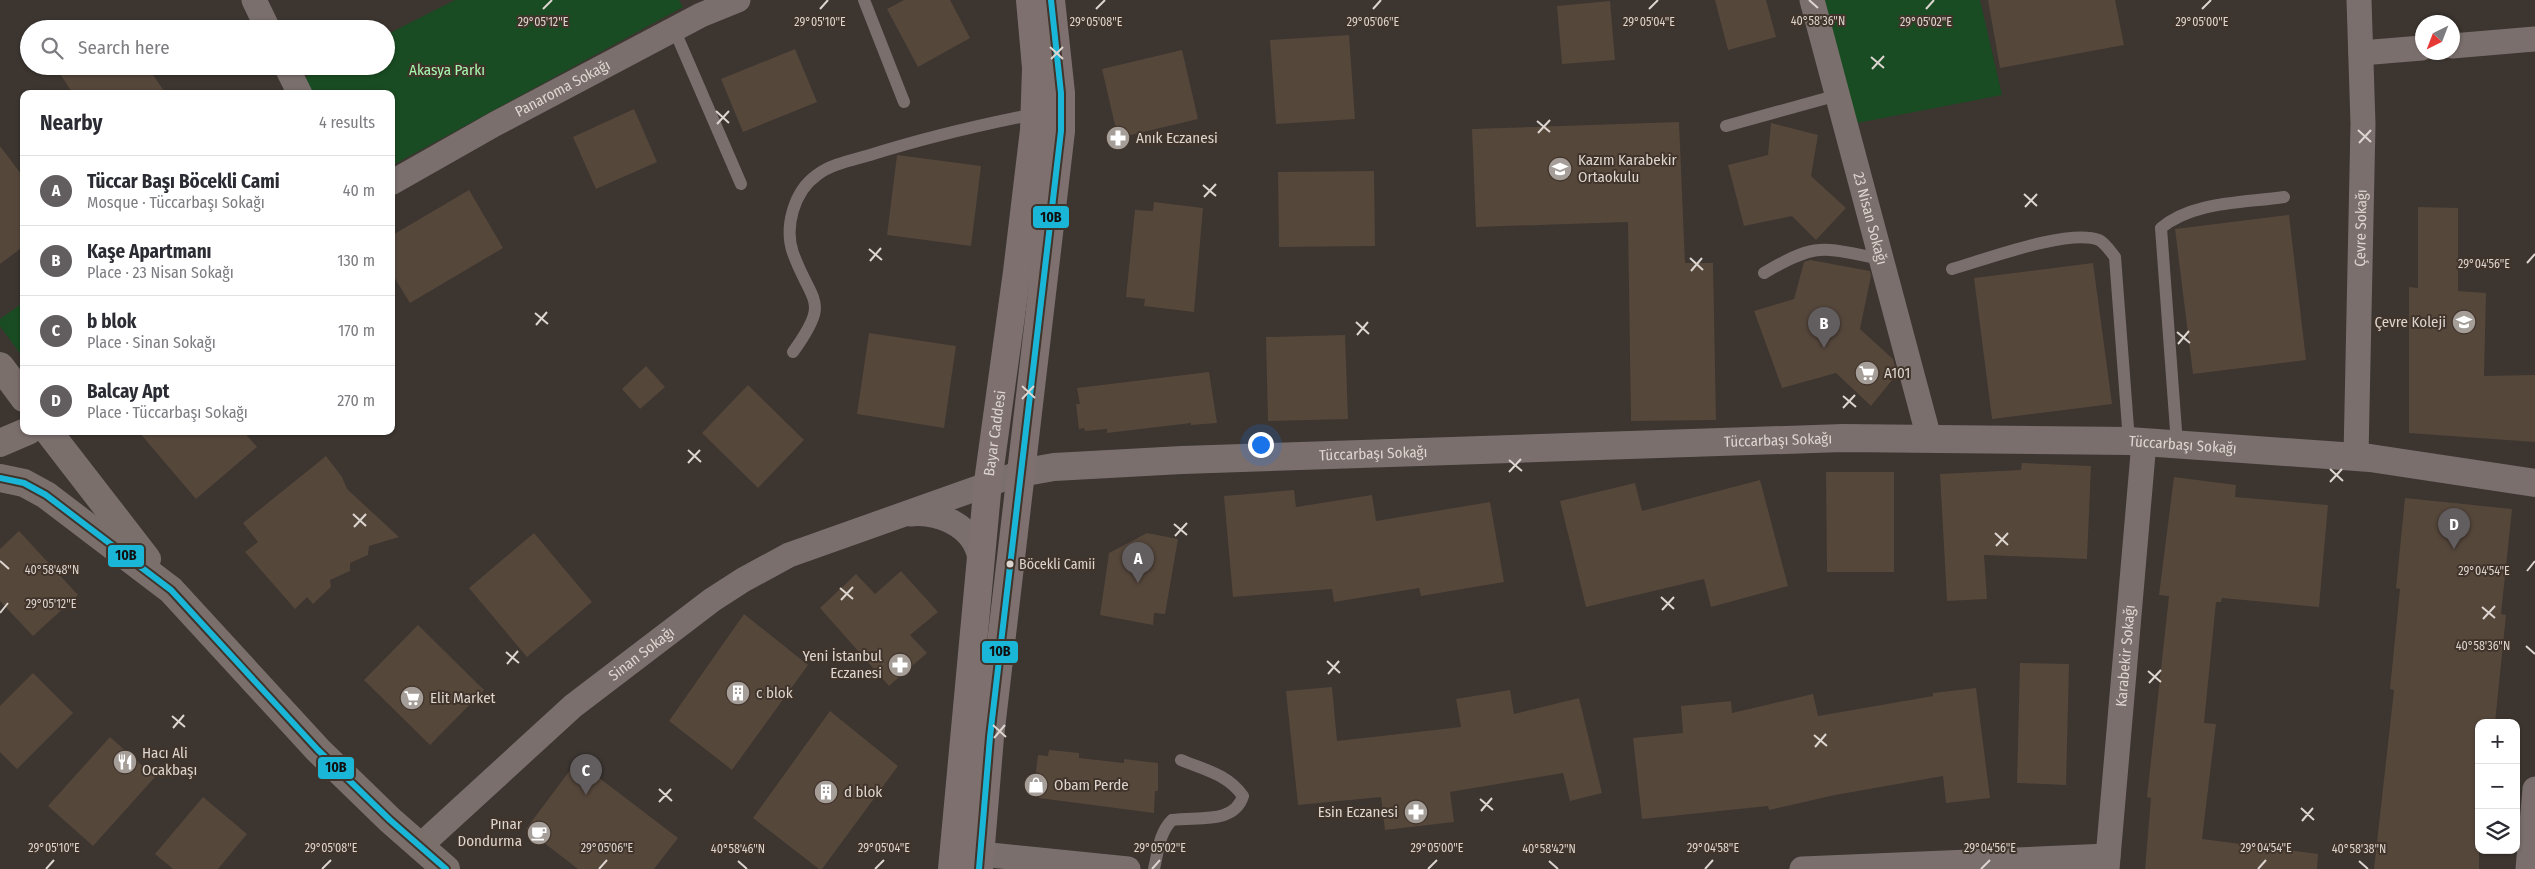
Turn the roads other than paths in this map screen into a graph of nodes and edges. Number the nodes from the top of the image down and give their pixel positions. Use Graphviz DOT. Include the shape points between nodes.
graph roads {
  1 [pos="254,0"];
  2 [pos="738,0"];
  3 [pos="864,0"];
  4 [pos="1030,0"];
  5 [pos="1051,0"];
  6 [pos="1812,0"];
  7 [pos="2358,0"];
  8 [pos="698,7"];
  9 [pos="264,20"];
  10 [pos="674,29"];
  11 [pos="2535,39"];
  12 [pos="2460,45"];
  13 [pos="2415,49"];
  14 [pos="2361,53"];
  15 [pos="290,75"];
  16 [pos="298,90"];
  17 [pos="1838,95"];
  18 [pos="904,102"];
  19 [pos="1035,114"];
  20 [pos="1726,126"];
  21 [pos="395,181"];
  22 [pos="741,184"];
  23 [pos="2284,197"];
  24 [pos="1882,259"];
  25 [pos="1952,269"];
  26 [pos="1764,273"];
  27 [pos="793,352"];
  28 [pos="0,366"];
  29 [pos="20,393"];
  30 [pos="20,434"];
  31 [pos="51,435"];
  32 [pos="1929,438"];
  33 [pos="2136,441"];
  34 [pos="0,443"];
  35 [pos="2177,444"];
  36 [pos="2356,456"];
  37 [pos="1020,473"];
  38 [pos="0,478"];
  39 [pos="988,482"];
  40 [pos="2535,483"];
  41 [pos="900,516"];
  42 [pos="980,567"];
  43 [pos="171,590"];
  44 [pos="1181,760"];
  45 [pos="2535,789"];
  46 [pos="419,847"];
  47 [pos="953,860"];
  48 [pos="980,862"];
  49 [pos="2107,862"];
  50 [pos="446,869"];
  51 [pos="1128,869"];
  52 [pos="1154,869"];
  53 [pos="1802,869"];
  54 [pos="2528,869"];
  1 -- 9 [label="street"];
  2 -- 8 [label="street, Panaroma Sokağı"];
  3 -- 18 [label="lane"];
  4 -- 19 [label="main road, Bayar Caddesi" via="1036,68"];
  5 -- 37 [label="main road, Bayar Caddesi" via="1061,93 1061,131"];
  6 -- 17 [label="street, 23 Nisan Sokağı"];
  7 -- 14 [label="street, Çevre Sokağı"];
  8 -- 10 [label="street, Panaroma Sokağı"];
  10 -- 21 [label="street, Panaroma Sokağı"];
  10 -- 22 [label="lane"];
  11 -- 12 [label="street"];
  13 -- 14 [label="street"];
  14 -- 36 [label="street, Çevre Sokağı" via="2363,124"];
  15 -- 16 [label="street"];
  17 -- 20 [label="lane"];
  17 -- 24 [label="street, 23 Nisan Sokağı"];
  19 -- 27 [label="lane" via="945,133 817,174 805,186 792,212 789,227 792,252 815,299 809,330"];
  19 -- 39 [label="main road, Bayar Caddesi" via="1018,272"];
  23 -- 35 [label="lane" via="2195,209 2160,228"];
  24 -- 26 [label="lane" via="1822,248 1803,252"];
  24 -- 32 [label="street, 23 Nisan Sokağı"];
  25 -- 33 [label="lane" via="2063,238 2093,238 2105,244 2115,257"];
  28 -- 29 [label="main road"];
  30 -- 34 [label="main road"];
  31 -- 43 [label="main road"];
  32 -- 33 [label="street, Tüccarbaşı Sokağı"];
  32 -- 37 [label="street, Tüccarbaşı Sokağı" via="1843,438 1191,460 1054,467"];
  33 -- 35 [label="street, Tüccarbaşı Sokağı"];
  33 -- 49 [label="street, Karabekir Sokağı"];
  35 -- 36 [label="street, Tüccarbaşı Sokağı"];
  36 -- 40 [label="street, Tüccarbaşı Sokağı"];
  37 -- 39 [label="street, Sinan Sokağı"];
  37 -- 48 [label="main road, Bayar Caddesi" via="990,737"];
  38 -- 43 [label="main road" via="24,483 46,495"];
  39 -- 41 [label="street, Sinan Sokağı"];
  39 -- 42 [label="main road, Bayar Caddesi"];
  41 -- 42 [label="street, Sinan Sokağı" via="932,514 962,529 977,546"];
  41 -- 46 [label="street, Sinan Sokağı" via="789,555 712,600 573,706"];
  42 -- 47 [label="main road, Bayar Caddesi"];
  43 -- 46 [label="main road" via="318,750"];
  44 -- 52 [label="lane" via="1216,772 1244,796 1235,811 1227,815 1172,820 1161,838"];
  45 -- 54 [label="street"];
  46 -- 50 [label="main road"];
  47 -- 48 [label="street"];
  48 -- 51 [label="street"];
  49 -- 53 [label="street"];
}
